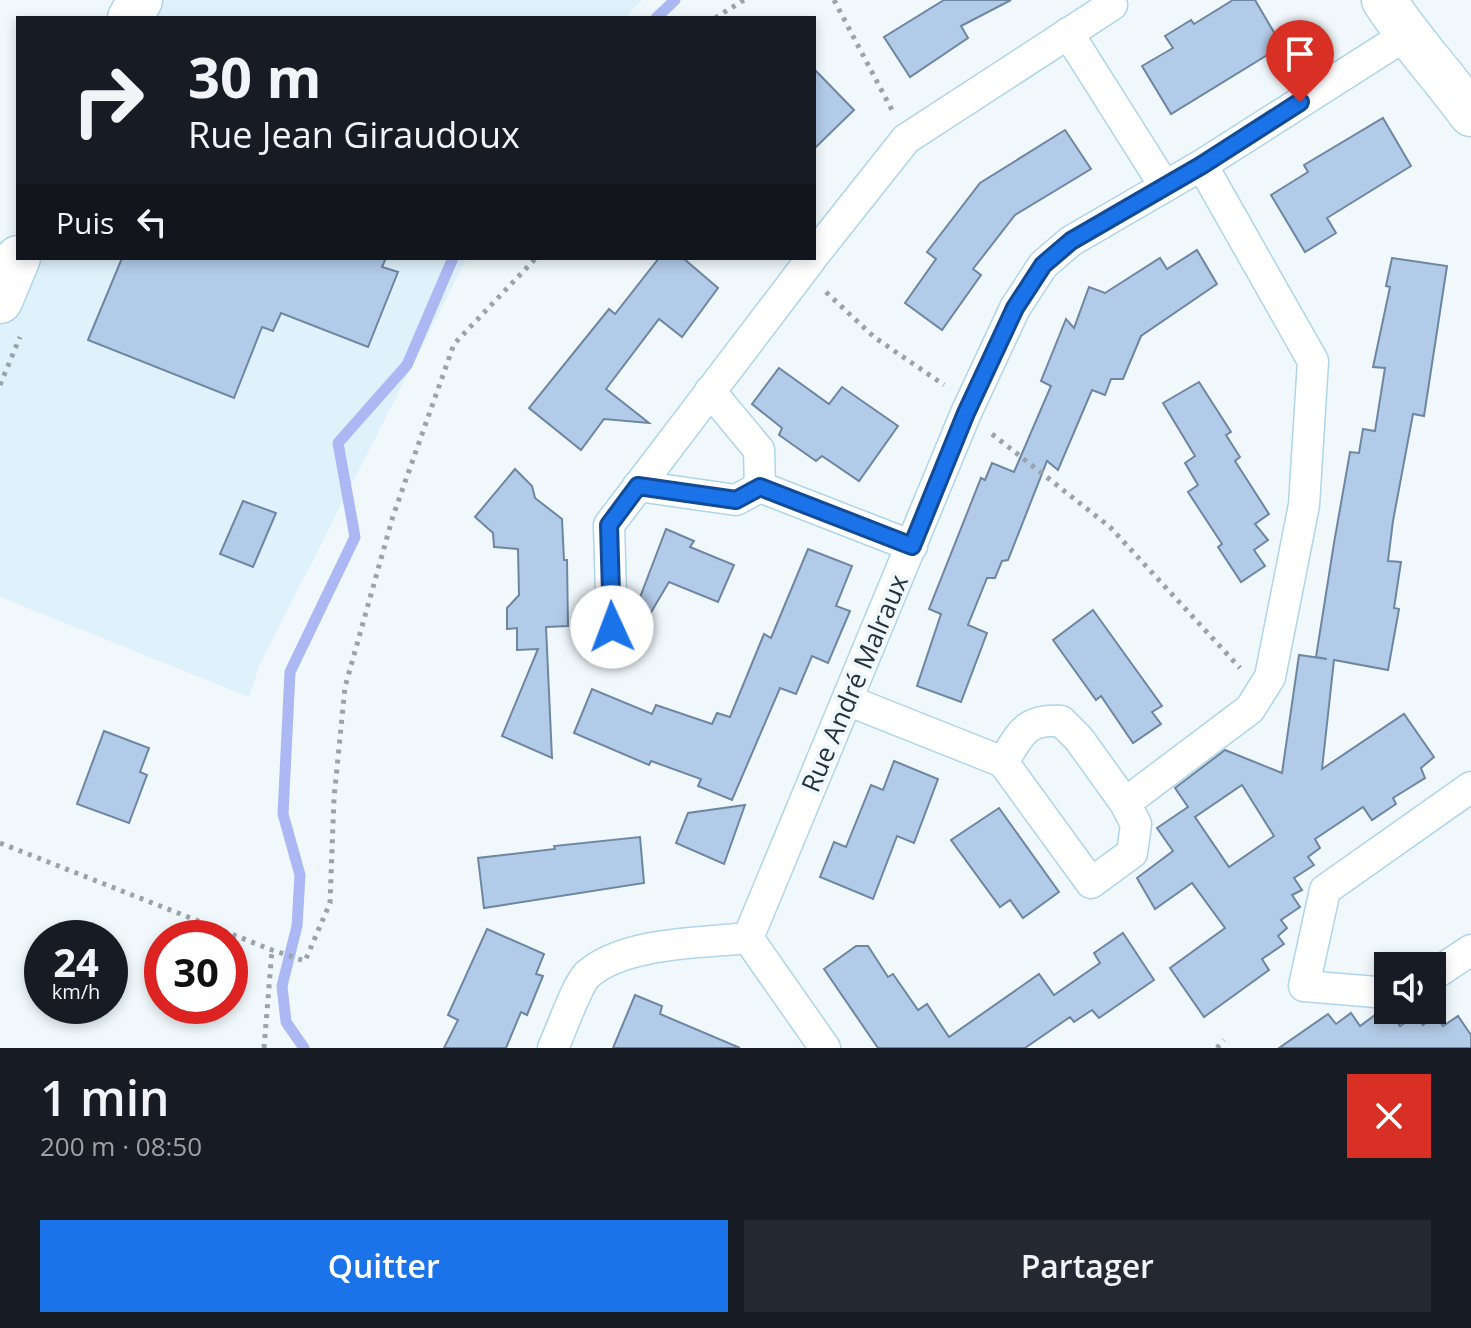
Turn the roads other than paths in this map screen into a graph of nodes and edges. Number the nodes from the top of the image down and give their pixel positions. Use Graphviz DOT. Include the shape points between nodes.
graph roads {
  1 [pos="1112,5"];
  2 [pos="1395,17"];
  3 [pos="1068,33"];
  4 [pos="1471,114"];
  5 [pos="1202,165"];
  6 [pos="1164,185"];
  7 [pos="816,252"];
  8 [pos="17,260"];
  9 [pos="809,261"];
  10 [pos="0,301"];
  11 [pos="710,391"];
  12 [pos="638,486"];
  13 [pos="760,487"];
  14 [pos="912,546"];
  15 [pos="612,627"];
  16 [pos="847,700"];
  17 [pos="1003,762"];
  18 [pos="1471,787"];
  19 [pos="1125,803"];
  20 [pos="748,938"];
  21 [pos="1471,950"];
  22 [pos="1446,967"];
  23 [pos="1374,992"];
  24 [pos="553,1048"];
  25 [pos="825,1048"];
  1 -- 3 [label="street"];
  2 -- 4 [label="main road"];
  2 -- 5 [label="street, Rue André Malraux"];
  3 -- 6 [label="street"];
  3 -- 7 [label="street" via="906,139"];
  5 -- 6 [label="street, Rue André Malraux"];
  5 -- 19 [label="street" via="1313,361 1304,505 1270,677 1262,692 1250,709"];
  6 -- 14 [label="street, Rue André Malraux" via="1071,241 1043,265 1015,308"];
  8 -- 10 [label="main road"];
  9 -- 11 [label="street"];
  11 -- 12 [label="street"];
  11 -- 13 [label="street" via="759,450"];
  12 -- 13 [label="street" via="736,500"];
  12 -- 15 [label="street" via="609,525"];
  13 -- 14 [label="street"];
  14 -- 16 [label="street, Rue André Malraux"];
  16 -- 17 [label="street"];
  16 -- 20 [label="street, Rue André Malraux"];
  17 -- 19 [label="street" via="1023,730 1041,720 1061,721"];
  17 -- 19 [label="street" via="1091,883 1132,853 1136,824"];
  18 -- 23 [label="street" via="1325,890 1304,986"];
  20 -- 24 [label="street" via="613,958 585,977"];
  20 -- 25 [label="street"];
  21 -- 22 [label="street"];
}
